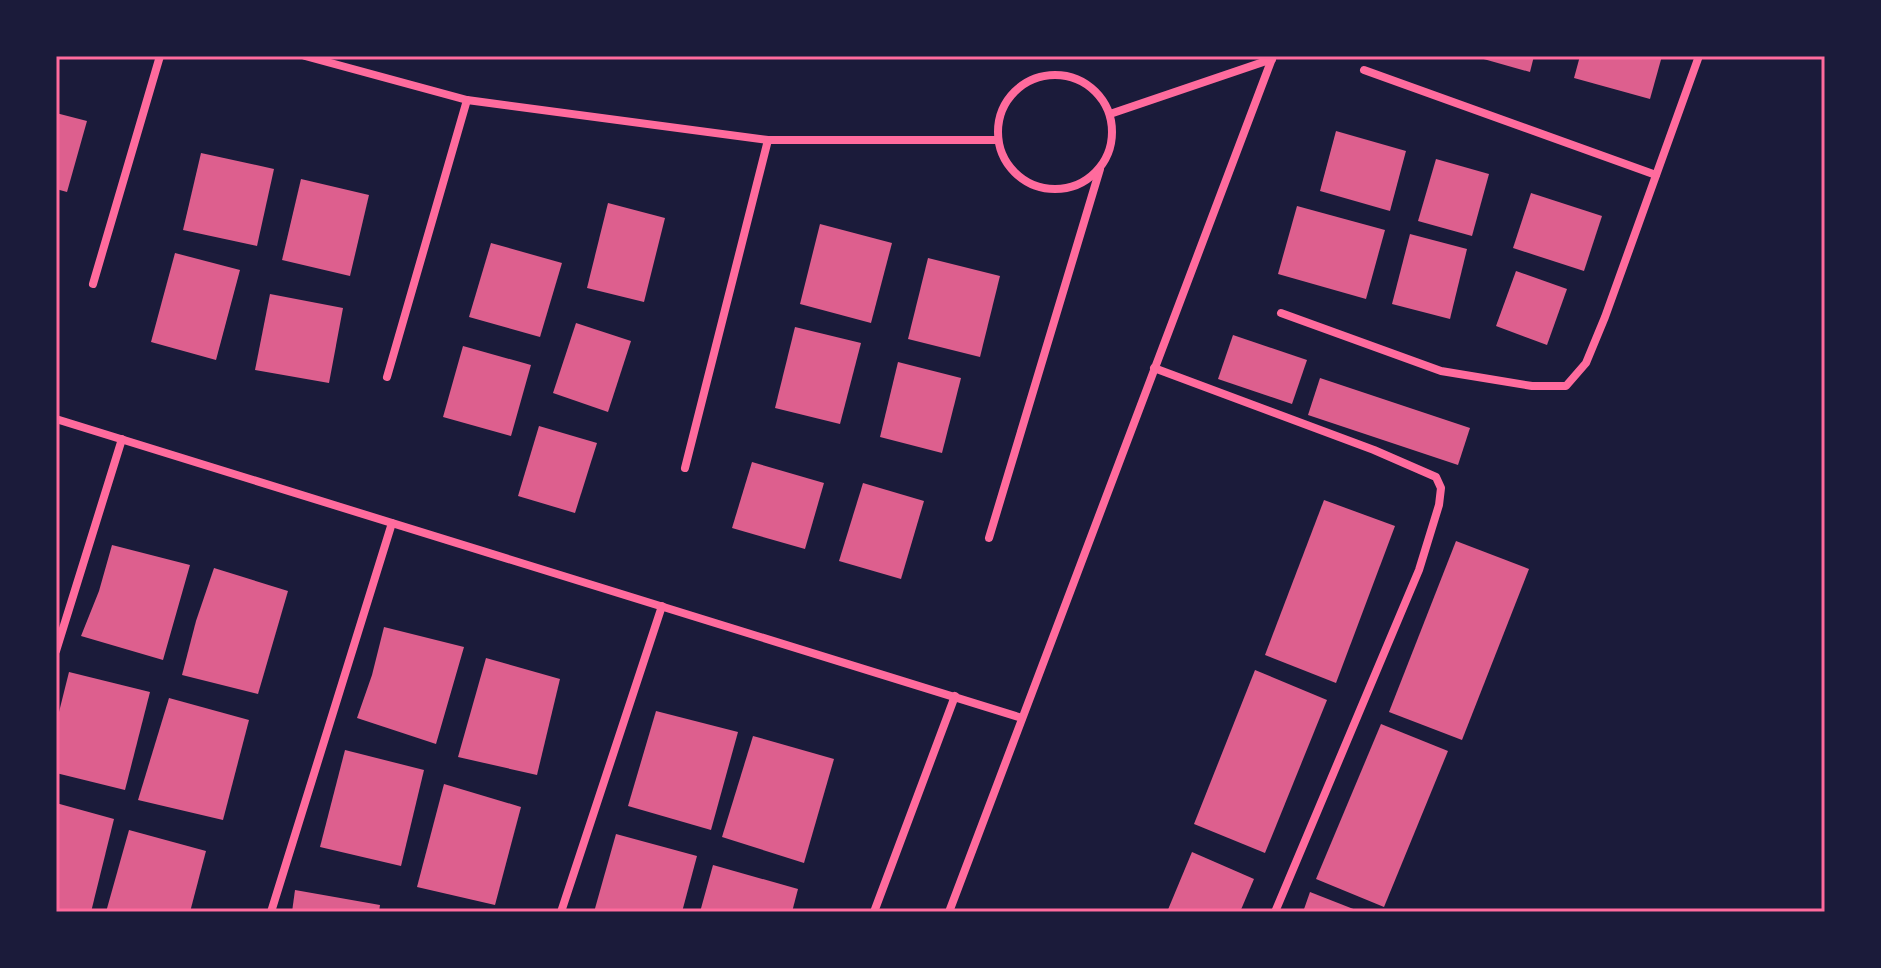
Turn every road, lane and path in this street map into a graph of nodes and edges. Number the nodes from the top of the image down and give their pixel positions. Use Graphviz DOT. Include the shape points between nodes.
graph roads {
  1 [pos="160,56"];
  2 [pos="305,56"];
  3 [pos="1699,56"];
  4 [pos="1272,58"];
  5 [pos="1364,70"];
  6 [pos="467,100"];
  7 [pos="1110,114"];
  8 [pos="768,140"];
  9 [pos="998,140"];
  10 [pos="1100,169"];
  11 [pos="1656,175"];
  12 [pos="93,284"];
  13 [pos="1281,313"];
  14 [pos="1154,368"];
  15 [pos="387,377"];
  16 [pos="56,419"];
  17 [pos="122,439"];
  18 [pos="685,468"];
  19 [pos="392,523"];
  20 [pos="989,538"];
  21 [pos="662,606"];
  22 [pos="56,651"];
  23 [pos="955,696"];
  24 [pos="1022,718"];
  25 [pos="271,912"];
  26 [pos="561,912"];
  27 [pos="874,912"];
  28 [pos="949,912"];
  29 [pos="1275,912"];
  1 -- 12 [label="street"];
  2 -- 6 [label="street"];
  3 -- 11 [label="street"];
  4 -- 7 [label="street"];
  4 -- 14 [label="street"];
  5 -- 11 [label="street"];
  6 -- 8 [label="street"];
  6 -- 15 [label="street"];
  7 -- 9 [label="street" via="1087,84 1052,75 1033,79 1006,103"];
  7 -- 10 [label="street" via="1109,151"];
  8 -- 9 [label="street"];
  8 -- 18 [label="street"];
  9 -- 10 [label="street" via="1015,174 1030,185 1068,189"];
  10 -- 20 [label="street"];
  11 -- 13 [label="street" via="1586,363 1566,386 1532,386 1441,371"];
  14 -- 24 [label="street"];
  14 -- 29 [label="street" via="1374,450 1436,477 1441,488 1419,570"];
  16 -- 17 [label="street"];
  17 -- 19 [label="street"];
  17 -- 22 [label="street"];
  19 -- 21 [label="street"];
  19 -- 25 [label="street"];
  21 -- 23 [label="street"];
  21 -- 26 [label="street"];
  23 -- 24 [label="street"];
  23 -- 27 [label="street"];
  24 -- 28 [label="street"];
}
